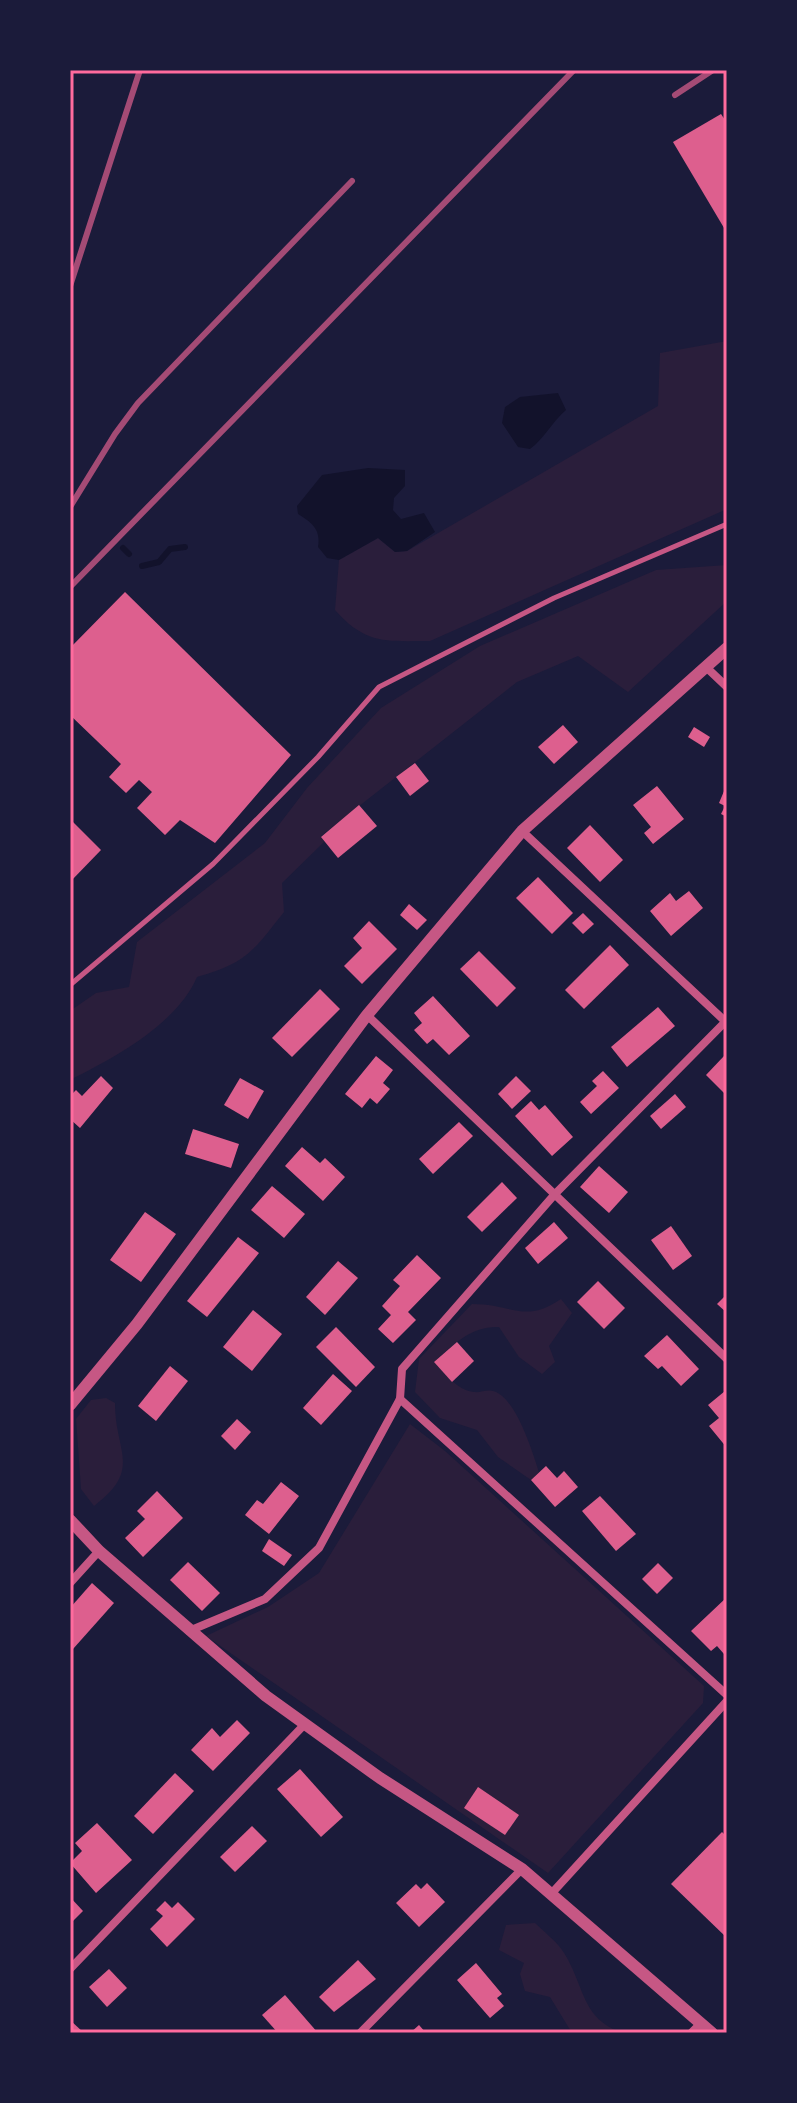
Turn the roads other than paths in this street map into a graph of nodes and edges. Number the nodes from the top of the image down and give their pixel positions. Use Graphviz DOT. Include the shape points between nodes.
graph roads {
  1 [pos="727,524"];
  2 [pos="727,648"];
  3 [pos="707,668"];
  4 [pos="727,687"];
  5 [pos="522,831"];
  6 [pos="70,985"];
  7 [pos="367,1015"];
  8 [pos="726,1022"];
  9 [pos="555,1194"];
  10 [pos="727,1359"];
  11 [pos="400,1399"];
  12 [pos="70,1405"];
  13 [pos="70,1520"];
  14 [pos="99,1551"];
  15 [pos="70,1583"];
  16 [pos="189,1631"];
  17 [pos="727,1695"];
  18 [pos="727,1701"];
  19 [pos="304,1725"];
  20 [pos="522,1869"];
  21 [pos="552,1893"];
  22 [pos="70,1969"];
  23 [pos="701,2023"];
  24 [pos="360,2033"];
  25 [pos="691,2033"];
  26 [pos="712,2033"];
  1 -- 6 [label="lane" via="554,598 379,687 213,864"];
  2 -- 3 [label="street"];
  3 -- 4 [label="street"];
  3 -- 5 [label="street"];
  5 -- 7 [label="street"];
  5 -- 8 [label="street"];
  7 -- 9 [label="street"];
  7 -- 12 [label="street" via="137,1324"];
  8 -- 9 [label="street"];
  9 -- 10 [label="street"];
  9 -- 11 [label="street" via="402,1369"];
  11 -- 16 [label="street" via="319,1548 265,1599"];
  11 -- 17 [label="street"];
  13 -- 14 [label="street"];
  14 -- 15 [label="street"];
  14 -- 16 [label="street"];
  16 -- 19 [label="street"];
  18 -- 21 [label="street"];
  19 -- 20 [label="street"];
  19 -- 22 [label="street"];
  20 -- 21 [label="street"];
  20 -- 24 [label="street"];
  21 -- 23 [label="street"];
  23 -- 25 [label="street"];
  23 -- 26 [label="street"];
}
